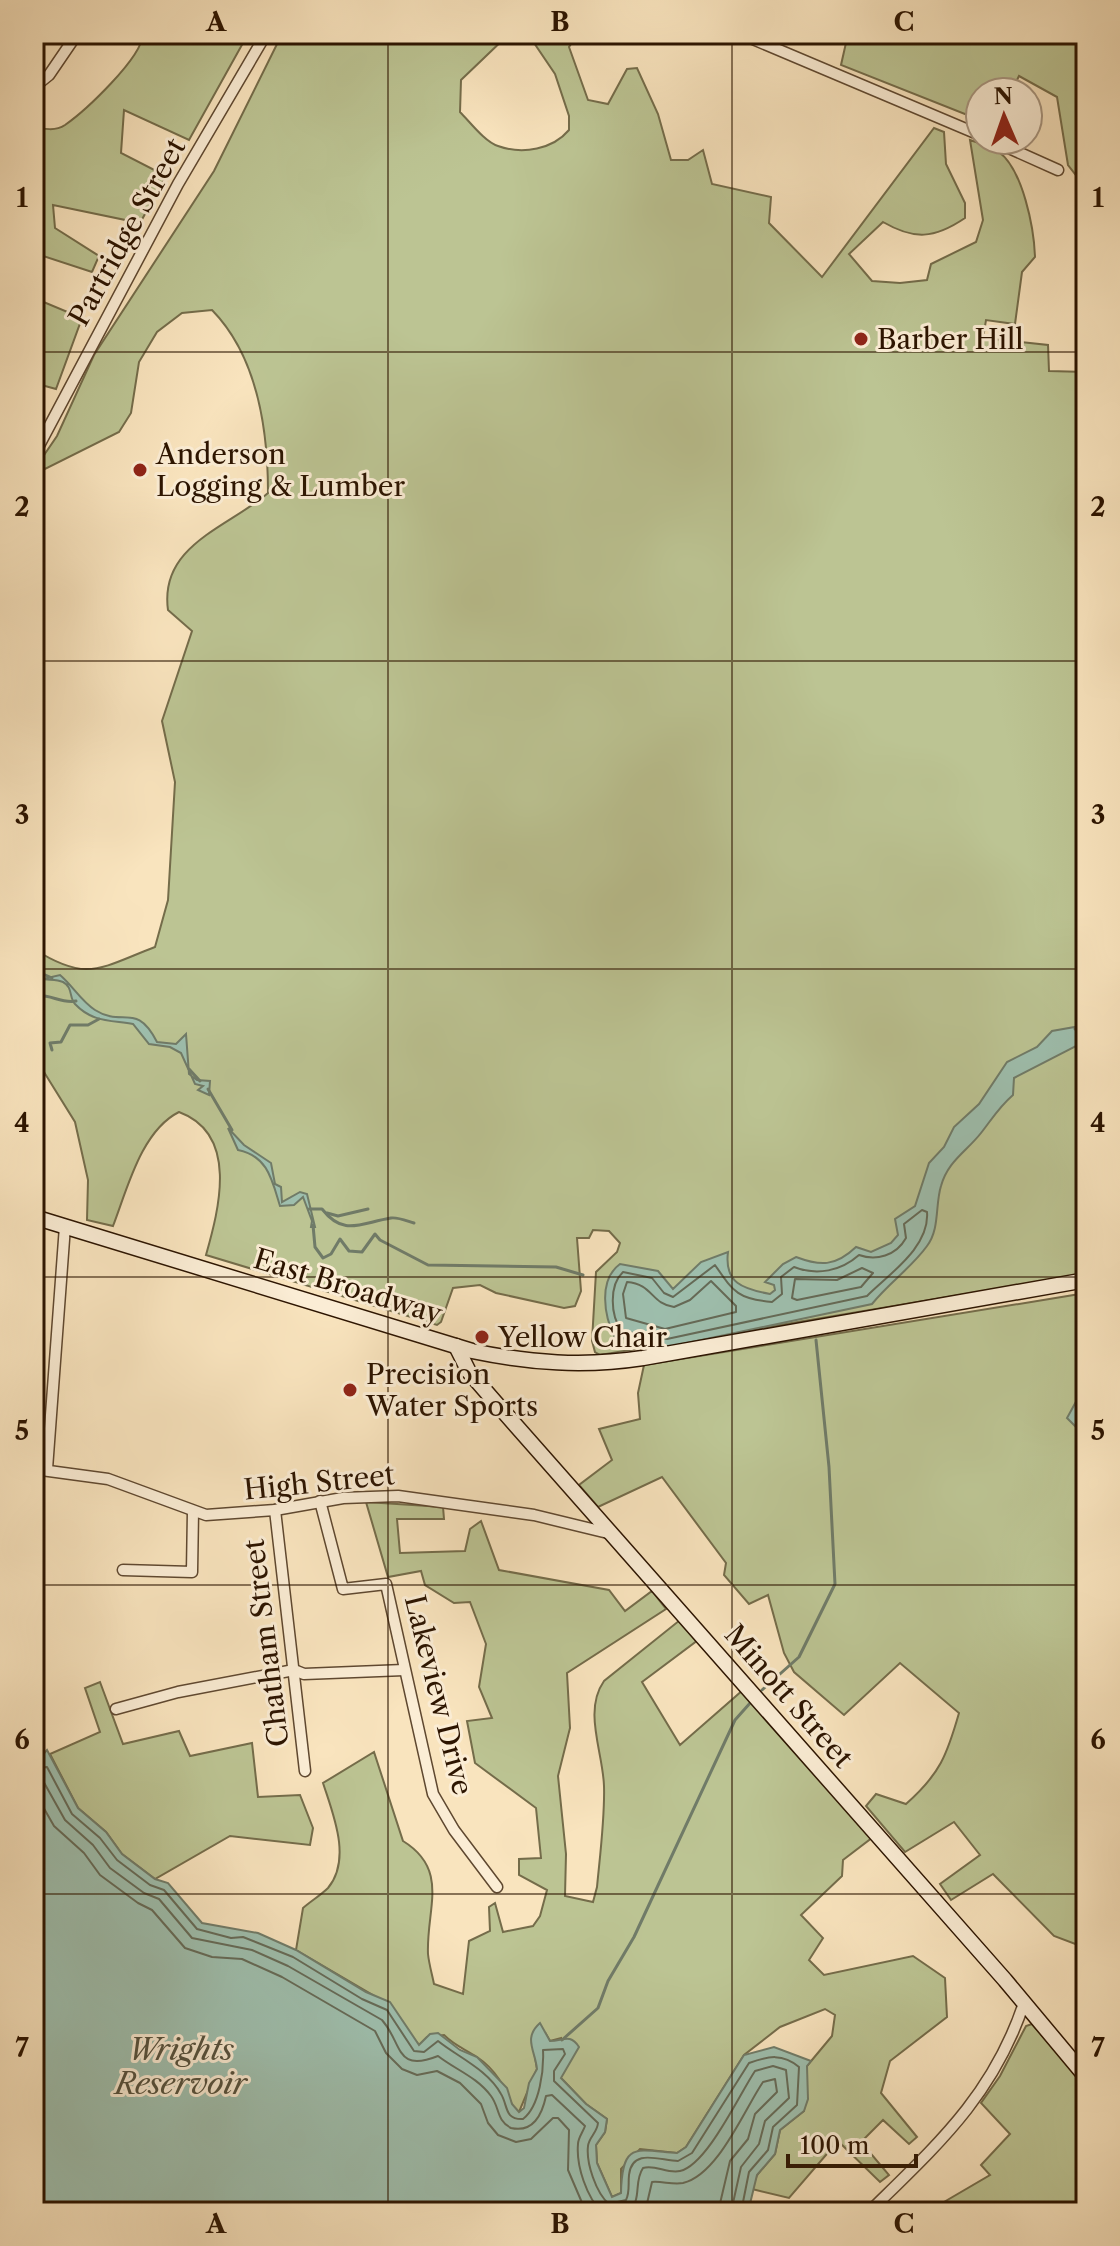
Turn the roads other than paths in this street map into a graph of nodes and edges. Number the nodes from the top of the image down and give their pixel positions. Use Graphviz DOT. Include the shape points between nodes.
graph roads {
  1 [pos="77,34"];
  2 [pos="266,34"];
  3 [pos="741,34"];
  4 [pos="34,87"];
  5 [pos="964,128"];
  6 [pos="1027,156"];
  7 [pos="1058,170"];
  8 [pos="34,455"];
  9 [pos="34,1217"];
  10 [pos="65,1226"];
  11 [pos="1086,1280"];
  12 [pos="456,1346"];
  13 [pos="34,1469"];
  14 [pos="47,1469"];
  15 [pos="320,1501"];
  16 [pos="275,1510"];
  17 [pos="193,1511"];
  18 [pos="613,1534"];
  19 [pos="123,1570"];
  20 [pos="294,1670"];
  21 [pos="404,1670"];
  22 [pos="116,1709"];
  23 [pos="305,1771"];
  24 [pos="497,1887"];
  25 [pos="1024,2003"];
  26 [pos="1086,2077"];
  27 [pos="869,2212"];
  1 -- 4 [label="street" via="49,75"];
  2 -- 8 [label="street, Partridge Street" via="178,184"];
  3 -- 5 [label="street"];
  6 -- 7 [label="street"];
  9 -- 10 [label="main road, East Broadway"];
  10 -- 12 [label="main road, East Broadway"];
  10 -- 14 [label="street"];
  11 -- 12 [label="main road, East Broadway" via="605,1363 546,1364"];
  12 -- 18 [label="main road, Minott Street" via="478,1383"];
  13 -- 14 [label="street, High Street"];
  14 -- 17 [label="street, High Street" via="108,1479"];
  15 -- 16 [label="street, High Street"];
  15 -- 18 [label="street, High Street" via="432,1499"];
  15 -- 21 [label="street, Lakeview Drive" via="343,1589 386,1584"];
  16 -- 17 [label="street, High Street" via="226,1515"];
  16 -- 20 [label="street, Chatham Street"];
  17 -- 19 [label="street" via="192,1572"];
  18 -- 25 [label="main road, Minott Street"];
  20 -- 21 [label="street"];
  20 -- 22 [label="street"];
  20 -- 23 [label="street, Chatham Street"];
  21 -- 24 [label="street, Lakeview Drive" via="433,1794"];
  25 -- 26 [label="main road, Minott Street"];
  25 -- 27 [label="street" via="1012,2040 984,2091"];
}
